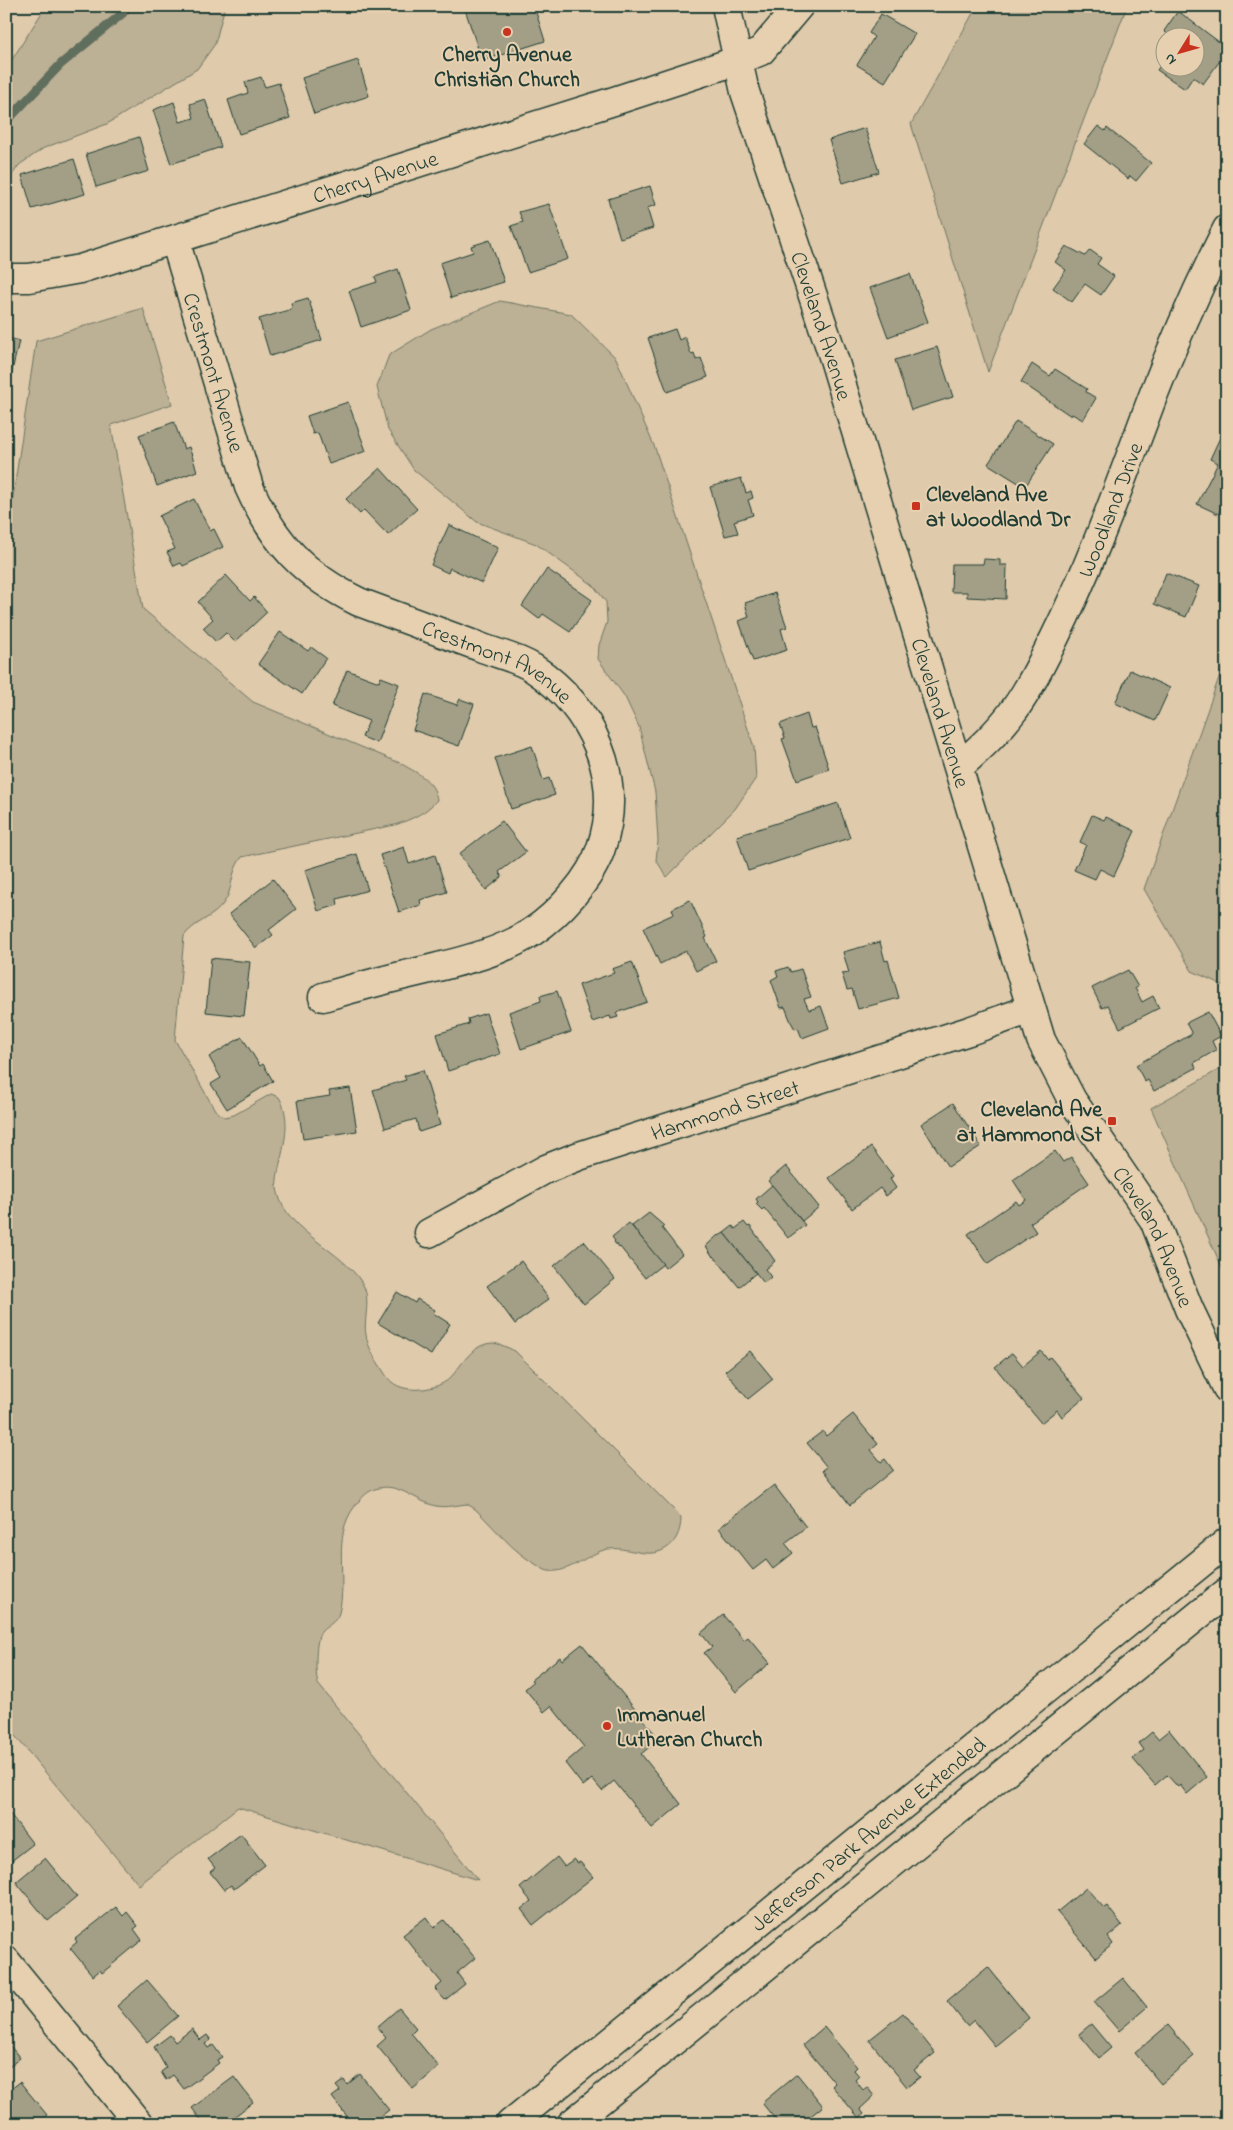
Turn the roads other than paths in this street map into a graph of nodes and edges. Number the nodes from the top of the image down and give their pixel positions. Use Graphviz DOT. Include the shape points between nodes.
graph roads {
  1 [pos="726,6"];
  2 [pos="799,6"];
  3 [pos="739,60"];
  4 [pos="1227,229"];
  5 [pos="175,240"];
  6 [pos="6,278"];
  7 [pos="959,767"];
  8 [pos="323,997"];
  9 [pos="1031,1009"];
  10 [pos="429,1234"];
  11 [pos="1227,1388"];
  12 [pos="1227,1542"];
  13 [pos="1227,1592"];
  14 [pos="6,1961"];
  15 [pos="708,1964"];
  16 [pos="732,1994"];
  17 [pos="139,2124"];
  18 [pos="510,2124"];
  19 [pos="571,2124"];
  1 -- 3 [label="street, Cleveland Avenue"];
  2 -- 3 [label="street, Cherry Avenue" via="761,51"];
  3 -- 5 [label="street, Cherry Avenue"];
  3 -- 7 [label="street, Cleveland Avenue" via="745,92 833,356"];
  4 -- 7 [label="street, Woodland Drive" via="1206,270 1154,393 1109,516 1071,605 1014,710 988,741"];
  5 -- 6 [label="street, Cherry Avenue" via="80,269 29,278"];
  5 -- 8 [label="street, Crestmont Avenue" via="249,487 260,513 280,543 305,569 359,602 530,666 556,684 577,707 593,734 604,763 609,794 601,850 583,882 560,909 532,932 500,949"];
  7 -- 9 [label="street, Cleveland Avenue"];
  9 -- 10 [label="street, Hammond Street" via="579,1156 546,1169"];
  9 -- 11 [label="street, Cleveland Avenue" via="1041,1040 1072,1100 1154,1220 1189,1309"];
  12 -- 15 [label="street, Jefferson Park Avenue Extended"];
  13 -- 16 [label="street, Jefferson Park Avenue Extended"];
  14 -- 17 [label="street"];
  15 -- 16 [label="street"];
  15 -- 18 [label="street, Jefferson Park Avenue Extended"];
  16 -- 19 [label="street, Jefferson Park Avenue Extended"];
}
